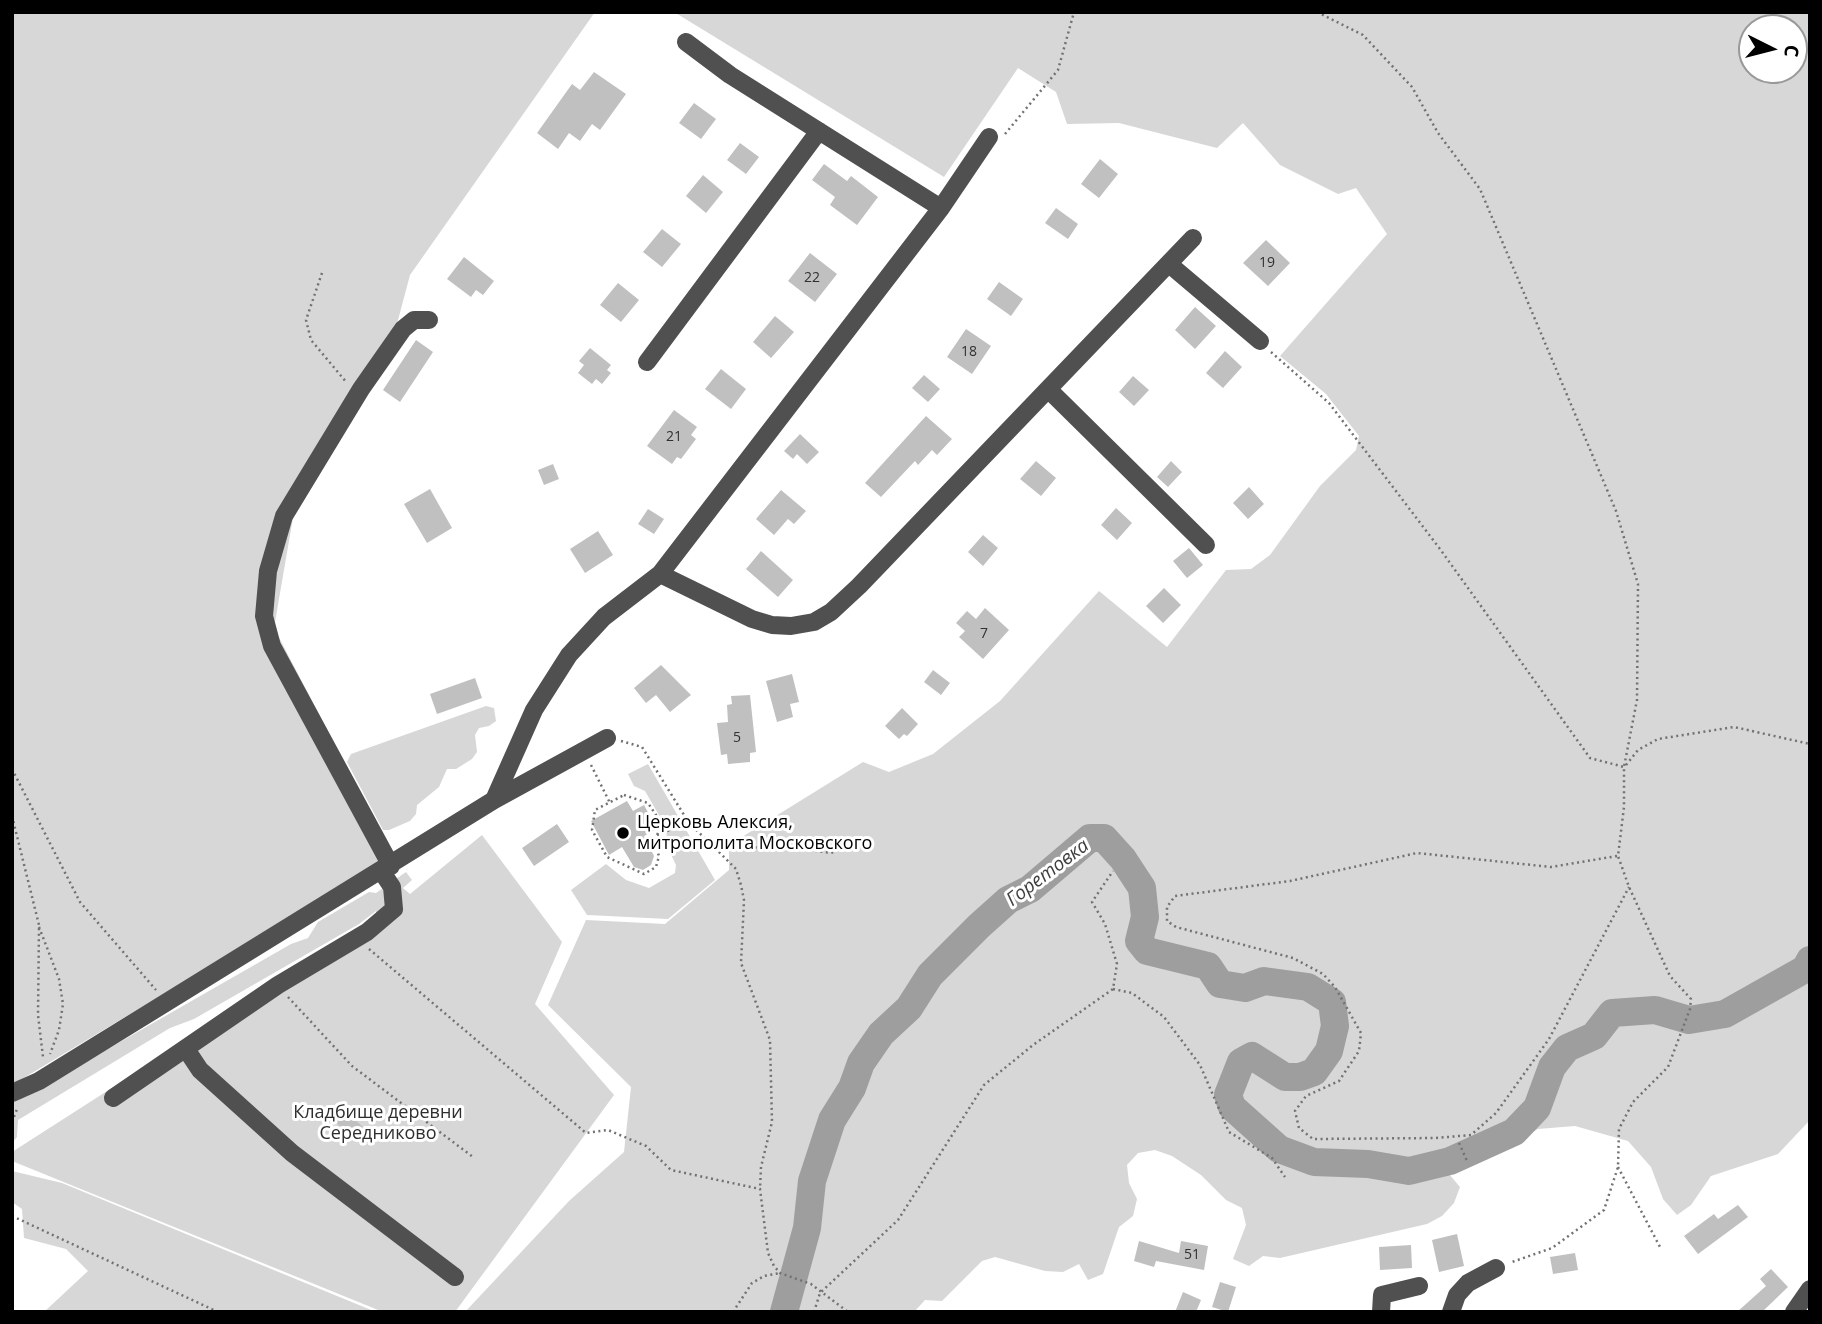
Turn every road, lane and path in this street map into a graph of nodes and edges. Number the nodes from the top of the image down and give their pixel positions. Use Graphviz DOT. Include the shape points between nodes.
graph roads {
  1 [pos="1074,12"];
  2 [pos="1317,12"];
  3 [pos="686,42"];
  4 [pos="819,131"];
  5 [pos="989,137"];
  6 [pos="941,208"];
  7 [pos="1194,238"];
  8 [pos="1169,264"];
  9 [pos="322,273"];
  10 [pos="429,320"];
  11 [pos="1260,341"];
  12 [pos="647,362"];
  13 [pos="1048,389"];
  14 [pos="357,396"];
  15 [pos="1206,545"];
  16 [pos="660,574"];
  17 [pos="607,738"];
  18 [pos="1810,744"];
  19 [pos="1624,767"];
  20 [pos="12,769"];
  21 [pos="594,772"];
  22 [pos="495,800"];
  23 [pos="610,803"];
  24 [pos="12,816"];
  25 [pos="689,823"];
  26 [pos="657,835"];
  27 [pos="715,848"];
  28 [pos="838,850"];
  29 [pos="1618,856"];
  30 [pos="387,869"];
  31 [pos="1113,870"];
  32 [pos="1629,887"];
  33 [pos="38,925"];
  34 [pos="358,939"];
  35 [pos="278,985"];
  36 [pos="1113,989"];
  37 [pos="168,1003"];
  38 [pos="186,1049"];
  39 [pos="12,1093"];
  40 [pos="113,1098"];
  41 [pos="1459,1143"];
  42 [pos="473,1157"];
  43 [pos="1467,1161"];
  44 [pos="1618,1167"];
  45 [pos="1285,1177"];
  46 [pos="760,1189"];
  47 [pos="12,1216"];
  48 [pos="1660,1247"];
  49 [pos="1496,1268"];
  50 [pos="780,1273"];
  51 [pos="455,1277"];
  52 [pos="1419,1286"];
  53 [pos="1810,1289"];
  54 [pos="820,1293"];
  55 [pos="218,1312"];
  56 [pos="733,1312"];
  57 [pos="814,1312"];
  58 [pos="848,1312"];
  59 [pos="1381,1312"];
  60 [pos="1451,1312"];
  61 [pos="1794,1312"];
  1 -- 5 [label="path" via="1058,70 1008,134"];
  2 -- 19 [label="path" via="1363,35 1404,79 1480,189 1606,486 1638,584 1637,700"];
  3 -- 4 [label="street"];
  4 -- 6 [label="street"];
  4 -- 12 [label="street"];
  5 -- 6 [label="street"];
  6 -- 16 [label="street"];
  7 -- 8 [label="street"];
  8 -- 11 [label="street"];
  8 -- 13 [label="street"];
  9 -- 14 [label="path" via="306,320 311,340"];
  10 -- 14 [label="street" via="414,320 403,329"];
  11 -- 19 [label="path" via="1329,403 1590,758"];
  13 -- 15 [label="street"];
  13 -- 16 [label="street" via="859,586 814,622 791,626 752,619"];
  14 -- 30 [label="street" via="284,516 268,571 264,615 272,646"];
  16 -- 22 [label="street" via="604,617 569,655 534,710"];
  17 -- 22 [label="street"];
  17 -- 25 [label="path" via="642,747"];
  18 -- 19 [label="path" via="1734,727 1658,740 1638,750"];
  19 -- 29 [label="path"];
  20 -- 37 [label="path" via="80,902"];
  21 -- 23 [label="path"];
  22 -- 30 [label="street"];
  23 -- 26 [label="path" via="624,795 648,803 662,824"];
  23 -- 26 [label="path" via="595,810 592,830 607,857 644,874 656,867"];
  24 -- 33 [label="path"];
  25 -- 26 [label="path"];
  25 -- 27 [label="path"];
  27 -- 28 [label="path"];
  27 -- 46 [label="path" via="736,869 741,885 741,962 770,1040 772,1122"];
  29 -- 32 [label="path"];
  29 -- 32 [label="path" via="1551,867 1417,853 1290,881 1175,897 1167,907 1167,920 1176,927 1293,958 1335,986 1361,1033 1359,1051 1339,1081 1306,1096 1296,1111 1299,1128 1313,1139 1436,1138 1471,1135 1496,1113 1549,1039"];
  30 -- 34 [label="street" via="394,909"];
  30 -- 37 [label="street"];
  31 -- 36 [label="path" via="1092,902 1105,924 1117,964"];
  32 -- 44 [label="path" via="1670,976 1691,999 1668,1067 1633,1102 1619,1129"];
  33 -- 33 [label="path" via="59,979 63,1004 60,1030 44,1062 38,1015"];
  34 -- 35 [label="street"];
  34 -- 46 [label="path" via="586,1132 608,1130 646,1146 671,1170"];
  35 -- 38 [label="street"];
  35 -- 42 [label="path" via="352,1066"];
  36 -- 45 [label="path" via="1132,993 1164,1017 1200,1065 1229,1132 1272,1157"];
  36 -- 54 [label="path" via="984,1085 898,1220"];
  37 -- 39 [label="street"];
  38 -- 40 [label="street"];
  38 -- 51 [label="street" via="200,1070 292,1153"];
  41 -- 43 [label="path"];
  44 -- 48 [label="path"];
  44 -- 49 [label="path" via="1604,1210 1552,1248"];
  46 -- 50 [label="path" via="768,1254"];
  47 -- 55 [label="path"];
  49 -- 60 [label="street" via="1466,1285"];
  50 -- 54 [label="path" via="799,1278"];
  50 -- 56 [label="path" via="752,1283"];
  52 -- 59 [label="street" via="1382,1295"];
  53 -- 61 [label="street"];
  54 -- 57 [label="path"];
  54 -- 58 [label="path"];
}
